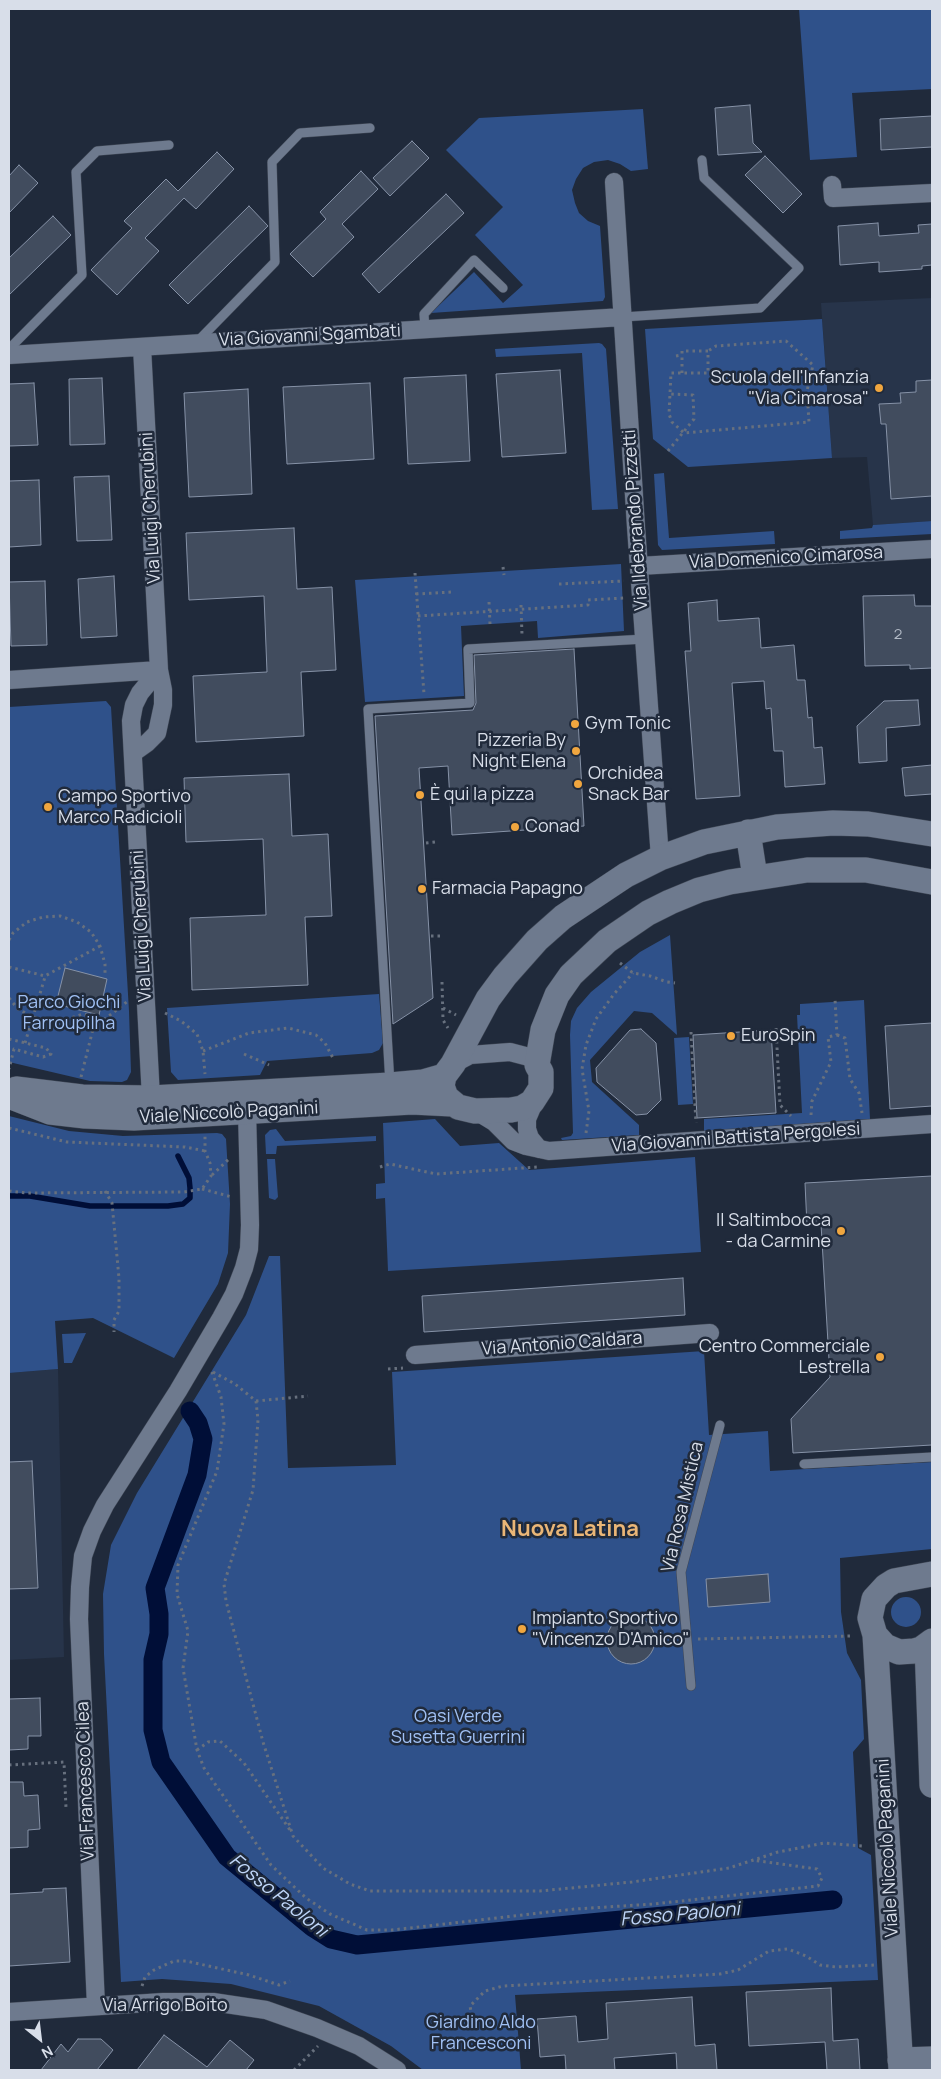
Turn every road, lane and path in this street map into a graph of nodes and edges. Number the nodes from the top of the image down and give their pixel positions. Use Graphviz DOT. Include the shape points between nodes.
graph roads {
  1 [pos="370,128"];
  2 [pos="169,145"];
  3 [pos="702,160"];
  4 [pos="614,182"];
  5 [pos="832,185"];
  6 [pos="932,193"];
  7 [pos="503,288"];
  8 [pos="623,317"];
  9 [pos="425,329"];
  10 [pos="196,343"];
  11 [pos="142,346"];
  12 [pos="9,349"];
  13 [pos="708,351"];
  14 [pos="9,355"];
  15 [pos="682,355"];
  16 [pos="676,356"];
  17 [pos="682,373"];
  18 [pos="670,394"];
  19 [pos="684,433"];
  20 [pos="668,451"];
  21 [pos="932,549"];
  22 [pos="639,566"];
  23 [pos="503,567"];
  24 [pos="415,573"];
  25 [pos="504,575"];
  26 [pos="625,581"];
  27 [pos="559,584"];
  28 [pos="452,592"];
  29 [pos="416,594"];
  30 [pos="626,598"];
  31 [pos="489,602"];
  32 [pos="521,607"];
  33 [pos="490,612"];
  34 [pos="418,616"];
  35 [pos="490,624"];
  36 [pos="644,640"];
  37 [pos="522,646"];
  38 [pos="159,670"];
  39 [pos="9,680"];
  40 [pos="424,706"];
  41 [pos="133,753"];
  42 [pos="748,832"];
  43 [pos="932,834"];
  44 [pos="435,842"];
  45 [pos="426,843"];
  46 [pos="660,858"];
  47 [pos="755,876"];
  48 [pos="932,882"];
  49 [pos="431,936"];
  50 [pos="441,936"];
  51 [pos="9,940"];
  52 [pos="100,946"];
  53 [pos="620,962"];
  54 [pos="9,967"];
  55 [pos="105,973"];
  56 [pos="633,973"];
  57 [pos="45,976"];
  58 [pos="442,982"];
  59 [pos="675,983"];
  60 [pos="9,998"];
  61 [pos="835,999"];
  62 [pos="131,1000"];
  63 [pos="443,1008"];
  64 [pos="165,1013"];
  65 [pos="33,1017"];
  66 [pos="96,1017"];
  67 [pos="460,1017"];
  68 [pos="443,1020"];
  69 [pos="776,1028"];
  70 [pos="691,1032"];
  71 [pos="837,1035"];
  72 [pos="9,1039"];
  73 [pos="25,1043"];
  74 [pos="203,1051"];
  75 [pos="244,1054"];
  76 [pos="334,1060"];
  77 [pos="269,1065"];
  78 [pos="537,1065"];
  79 [pos="449,1070"];
  80 [pos="9,1072"];
  81 [pos="206,1081"];
  82 [pos="80,1082"];
  83 [pos="390,1084"];
  84 [pos="9,1088"];
  85 [pos="9,1096"];
  86 [pos="537,1097"];
  87 [pos="152,1098"];
  88 [pos="780,1105"];
  89 [pos="464,1107"];
  90 [pos="247,1112"];
  91 [pos="862,1115"];
  92 [pos="812,1117"];
  93 [pos="932,1124"];
  94 [pos="9,1128"];
  95 [pos="205,1129"];
  96 [pos="697,1141"];
  97 [pos="585,1142"];
  98 [pos="539,1149"];
  99 [pos="205,1151"];
  100 [pos="230,1158"];
  101 [pos="380,1167"];
  102 [pos="538,1167"];
  103 [pos="211,1176"];
  104 [pos="202,1189"];
  105 [pos="9,1191"];
  106 [pos="105,1191"];
  107 [pos="232,1197"];
  108 [pos="805,1218"];
  109 [pos="755,1221"];
  110 [pos="114,1332"];
  111 [pos="710,1334"];
  112 [pos="414,1356"];
  113 [pos="208,1370"];
  114 [pos="212,1372"];
  115 [pos="308,1396"];
  116 [pos="256,1401"];
  117 [pos="720,1425"];
  118 [pos="932,1457"];
  119 [pos="804,1464"];
  120 [pos="932,1574"];
  121 [pos="903,1579"];
  122 [pos="932,1590"];
  123 [pos="863,1635"];
  124 [pos="687,1639"];
  125 [pos="930,1643"];
  126 [pos="691,1686"];
  127 [pos="197,1750"];
  128 [pos="9,1765"];
  129 [pos="932,1785"];
  130 [pos="66,1808"];
  131 [pos="293,1836"];
  132 [pos="862,1846"];
  133 [pos="752,1860"];
  134 [pos="882,1964"];
  135 [pos="290,1981"];
  136 [pos="140,1989"];
  137 [pos="96,2006"];
  138 [pos="9,2012"];
  139 [pos="474,2030"];
  140 [pos="330,2033"];
  141 [pos="932,2059"];
  142 [pos="901,2065"];
  143 [pos="294,2070"];
  144 [pos="396,2070"];
  1 -- 10 [label="lane, Via Giovanni Sgambati" via="300,133 272,162 275,262"];
  2 -- 12 [label="lane" via="97,151 76,172 82,275"];
  3 -- 8 [label="lane" via="704,178 799,268 760,308"];
  4 -- 8 [label="street, Via Ildebrando Pizzetti"];
  5 -- 6 [label="street" via="833,198"];
  7 -- 9 [label="lane, Via Giovanni Sgambati" via="474,260 424,314"];
  8 -- 9 [label="street, Via Giovanni Sgambati"];
  8 -- 22 [label="street, Via Ildebrando Pizzetti"];
  9 -- 10 [label="street, Via Giovanni Sgambati"];
  10 -- 11 [label="street, Via Giovanni Sgambati"];
  11 -- 14 [label="street, Via Giovanni Sgambati"];
  11 -- 38 [label="street, Via Luigi Cherubini"];
  13 -- 15 [label="path" via="682,352"];
  13 -- 17 [label="path" via="708,373"];
  13 -- 19 [label="path" via="716,346 786,341 813,365 807,391 809,422"];
  15 -- 16 [label="path"];
  15 -- 17 [label="path"];
  17 -- 18 [label="path" via="671,373"];
  18 -- 19 [label="path" via="669,414 672,422"];
  18 -- 19 [label="path" via="693,395 694,419"];
  19 -- 20 [label="path"];
  21 -- 22 [label="street, Via Domenico Cimarosa"];
  22 -- 36 [label="street, Via Ildebrando Pizzetti"];
  23 -- 25 [label="path"];
  24 -- 29 [label="path"];
  26 -- 27 [label="path"];
  28 -- 29 [label="path"];
  29 -- 34 [label="path"];
  30 -- 32 [label="path" via="588,600 588,605"];
  31 -- 33 [label="path"];
  32 -- 33 [label="path"];
  32 -- 37 [label="path"];
  33 -- 34 [label="path"];
  33 -- 35 [label="path"];
  34 -- 40 [label="path"];
  36 -- 37 [label="lane"];
  36 -- 46 [label="street, Via Ildebrando Pizzetti"];
  37 -- 40 [label="lane" via="468,649 470,703"];
  38 -- 39 [label="street"];
  38 -- 41 [label="street, Via Luigi Cherubini" via="148,681 134,705 130,721"];
  38 -- 41 [label="street, Via Luigi Cherubini" via="163,698 158,733"];
  40 -- 83 [label="lane" via="368,709"];
  41 -- 87 [label="street, Via Luigi Cherubini"];
  42 -- 43 [label="street" via="795,825 857,823"];
  42 -- 46 [label="street" via="704,842"];
  42 -- 47 [label="street"];
  44 -- 45 [label="path"];
  46 -- 79 [label="street" via="603,889 536,940 491,994"];
  47 -- 48 [label="street" via="845,868"];
  47 -- 78 [label="street" via="670,902 632,923 598,948 556,995"];
  49 -- 50 [label="path"];
  51 -- 52 [label="path" via="27,922 60,916 91,932"];
  52 -- 55 [label="path"];
  52 -- 57 [label="path"];
  53 -- 56 [label="path"];
  54 -- 57 [label="path"];
  56 -- 59 [label="path"];
  56 -- 97 [label="path" via="596,1019 586,1045 582,1069 589,1112"];
  57 -- 65 [label="path"];
  58 -- 63 [label="path"];
  60 -- 65 [label="path" via="18,1009"];
  61 -- 71 [label="path"];
  62 -- 66 [label="path" via="105,1019"];
  63 -- 67 [label="path"];
  63 -- 68 [label="path"];
  64 -- 74 [label="path" via="197,1034"];
  65 -- 66 [label="path" via="50,1021 83,1014"];
  65 -- 73 [label="path"];
  66 -- 82 [label="path"];
  69 -- 88 [label="path"];
  70 -- 96 [label="path"];
  71 -- 91 [label="path" via="845,1038 850,1079 859,1092"];
  71 -- 92 [label="path" via="828,1037 830,1062 812,1101"];
  72 -- 73 [label="path"];
  73 -- 80 [label="path" via="46,1048 51,1054 43,1057 14,1049"];
  74 -- 76 [label="path" via="253,1032 288,1028 316,1035 325,1043"];
  74 -- 81 [label="path"];
  75 -- 77 [label="path"];
  78 -- 79 [label="street, Viale Niccolò Paganini" via="529,1057 510,1052 470,1055"];
  78 -- 86 [label="street" via="542,1081"];
  79 -- 83 [label="street, Viale Niccolò Paganini" via="423,1082"];
  79 -- 89 [label="street" via="442,1086 446,1097"];
  83 -- 87 [label="street, Viale Niccolò Paganini"];
  84 -- 87 [label="street, Viale Niccolò Paganini" via="82,1097"];
  85 -- 90 [label="street, Viale Niccolò Paganini" via="50,1112 85,1116 134,1118"];
  86 -- 89 [label="street, Viale Niccolò Paganini" via="516,1109"];
  86 -- 98 [label="street" via="527,1119 527,1129"];
  89 -- 90 [label="street, Viale Niccolò Paganini" via="412,1102"];
  89 -- 98 [label="street, Via Giovanni Battista Pergolesi" via="486,1115 513,1141"];
  90 -- 137 [label="street, Via Francesco Cilea" via="249,1249 234,1294 178,1391 105,1505 84,1556 79,1619"];
  93 -- 96 [label="street, Via Giovanni Battista Pergolesi"];
  94 -- 99 [label="path" via="67,1142 185,1147"];
  95 -- 99 [label="path"];
  96 -- 98 [label="street, Via Giovanni Battista Pergolesi" via="562,1151"];
  99 -- 103 [label="path"];
  100 -- 103 [label="path"];
  101 -- 102 [label="path" via="390,1164 436,1174"];
  103 -- 104 [label="path"];
  104 -- 106 [label="path" via="184,1192"];
  104 -- 107 [label="path"];
  105 -- 106 [label="path"];
  106 -- 110 [label="path" via="112,1203 120,1278 119,1311 114,1320"];
  108 -- 109 [label="path"];
  111 -- 112 [label="street, Via Antonio Caldara"];
  113 -- 114 [label="path"];
  114 -- 116 [label="path" via="236,1384"];
  114 -- 127 [label="path" via="221,1397 224,1424 217,1471 178,1565 177,1594 188,1631 184,1668"];
  115 -- 116 [label="path"];
  116 -- 131 [label="path" via="258,1438 253,1490 224,1584 263,1742"];
  117 -- 124 [label="lane, Via Rosa Mistica" via="681,1572"];
  118 -- 119 [label="lane"];
  120 -- 121 [label="street, Viale Niccolò Paganini"];
  121 -- 122 [label="street" via="919,1582"];
  121 -- 123 [label="street, Viale Niccolò Paganini" via="886,1586 874,1600"];
  123 -- 124 [label="path"];
  123 -- 125 [label="street" via="899,1652 914,1651"];
  123 -- 142 [label="street, Viale Niccolò Paganini"];
  124 -- 126 [label="lane, Via Rosa Mistica"];
  125 -- 129 [label="street"];
  127 -- 131 [label="path" via="208,1742 220,1741 244,1763"];
  127 -- 133 [label="path" via="204,1768 271,1866 306,1898 330,1914 368,1930 818,1886 822,1878 817,1869"];
  128 -- 130 [label="path" via="64,1762"];
  131 -- 133 [label="path" via="323,1868 350,1884 370,1891 540,1891 729,1868"];
  132 -- 133 [label="path" via="824,1843"];
  134 -- 139 [label="path" via="820,1965 788,1949 770,1951 738,1970 720,1974 504,1986 486,1991 470,2006"];
  135 -- 136 [label="path" via="279,1985 186,1961 154,1970 145,1977"];
  137 -- 138 [label="street, Via Arrigo Boito"];
  137 -- 140 [label="street, Via Arrigo Boito" via="214,2002 266,2010"];
  140 -- 143 [label="path"];
  140 -- 144 [label="street, Via Arrigo Boito" via="359,2046"];
  141 -- 142 [label="street, Viale Niccolò Paganini"];
}
